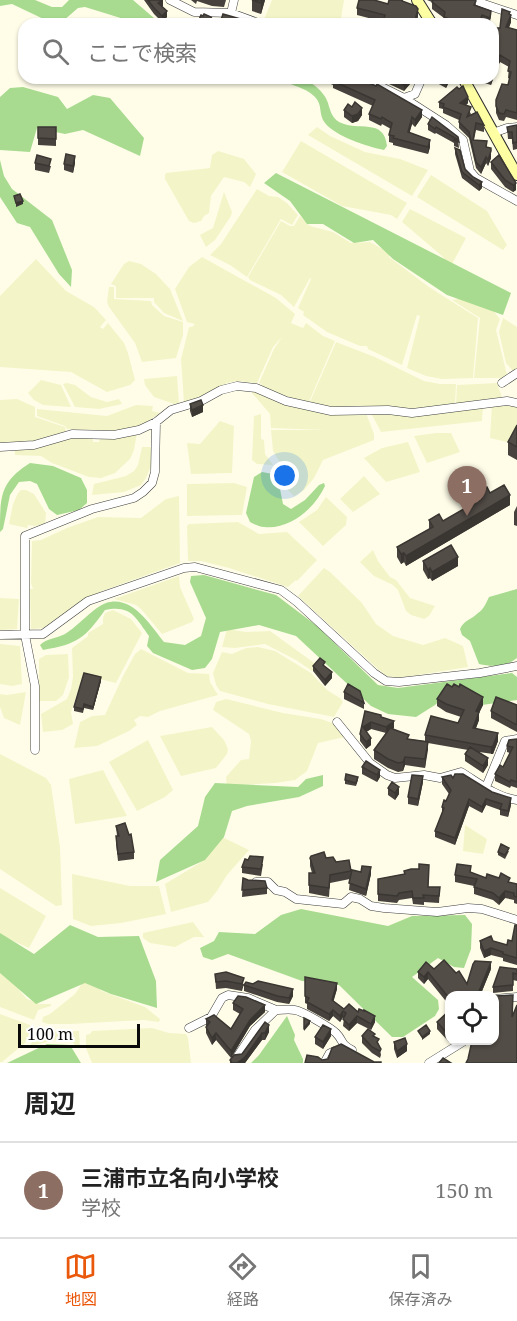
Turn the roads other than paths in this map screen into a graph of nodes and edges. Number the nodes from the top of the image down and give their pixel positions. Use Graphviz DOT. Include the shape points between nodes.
graph roads {
  1 [pos="170,0"];
  2 [pos="234,0"];
  3 [pos="417,0"];
  4 [pos="472,0"];
  5 [pos="231,13"];
  6 [pos="517,15"];
  7 [pos="245,18"];
  8 [pos="428,18"];
  9 [pos="377,84"];
  10 [pos="419,84"];
  11 [pos="466,84"];
  12 [pos="404,98"];
  13 [pos="517,127"];
  14 [pos="494,133"];
  15 [pos="517,175"];
  16 [pos="517,201"];
  17 [pos="517,374"];
  18 [pos="502,382"];
  19 [pos="517,403"];
  20 [pos="156,422"];
  21 [pos="0,447"];
  22 [pos="0,635"];
  23 [pos="26,635"];
  24 [pos="517,666"];
  25 [pos="337,722"];
  26 [pos="517,739"];
  27 [pos="35,750"];
  28 [pos="486,787"];
  29 [pos="517,800"];
  30 [pos="248,881"];
  31 [pos="517,920"];
  32 [pos="517,997"];
  33 [pos="499,999"];
  34 [pos="276,1010"];
  35 [pos="189,1028"];
  36 [pos="343,1045"];
  37 [pos="459,1045"];
  38 [pos="237,1057"];
  39 [pos="363,1058"];
  40 [pos="322,1063"];
  41 [pos="429,1063"];
  1 -- 5 [label="street" via="194,12"];
  2 -- 5 [label="street"];
  3 -- 8 [label="main road"];
  4 -- 6 [label="street"];
  5 -- 7 [label="street"];
  9 -- 12 [label="street"];
  10 -- 12 [label="street" via="415,94"];
  11 -- 14 [label="main road"];
  12 -- 16 [label="street" via="463,140 470,171 476,178"];
  13 -- 14 [label="street"];
  14 -- 15 [label="main road"];
  17 -- 18 [label="street"];
  19 -- 20 [label="street" via="412,413 331,411 237,386 171,410"];
  20 -- 21 [label="street" via="125,433 72,434 34,445"];
  20 -- 23 [label="street" via="155,472 152,483 143,492 25,536"];
  22 -- 23 [label="street"];
  23 -- 24 [label="street" via="43,634 88,601 195,567 281,590 386,681"];
  23 -- 27 [label="street" via="35,686"];
  25 -- 28 [label="street" via="369,763 387,775 440,778 461,772"];
  26 -- 28 [label="street" via="505,741"];
  28 -- 29 [label="street"];
  30 -- 31 [label="street" via="268,882 276,890 307,901 343,904 351,897 384,908 436,912 482,909"];
  32 -- 33 [label="street"];
  34 -- 35 [label="street" via="248,998 228,995 211,1017"];
  34 -- 36 [label="street" via="297,1010 333,1030"];
  34 -- 38 [label="street" via="255,1030"];
  36 -- 39 [label="street"];
  36 -- 40 [label="lane" via="328,1052"];
  37 -- 41 [label="street"];
}
